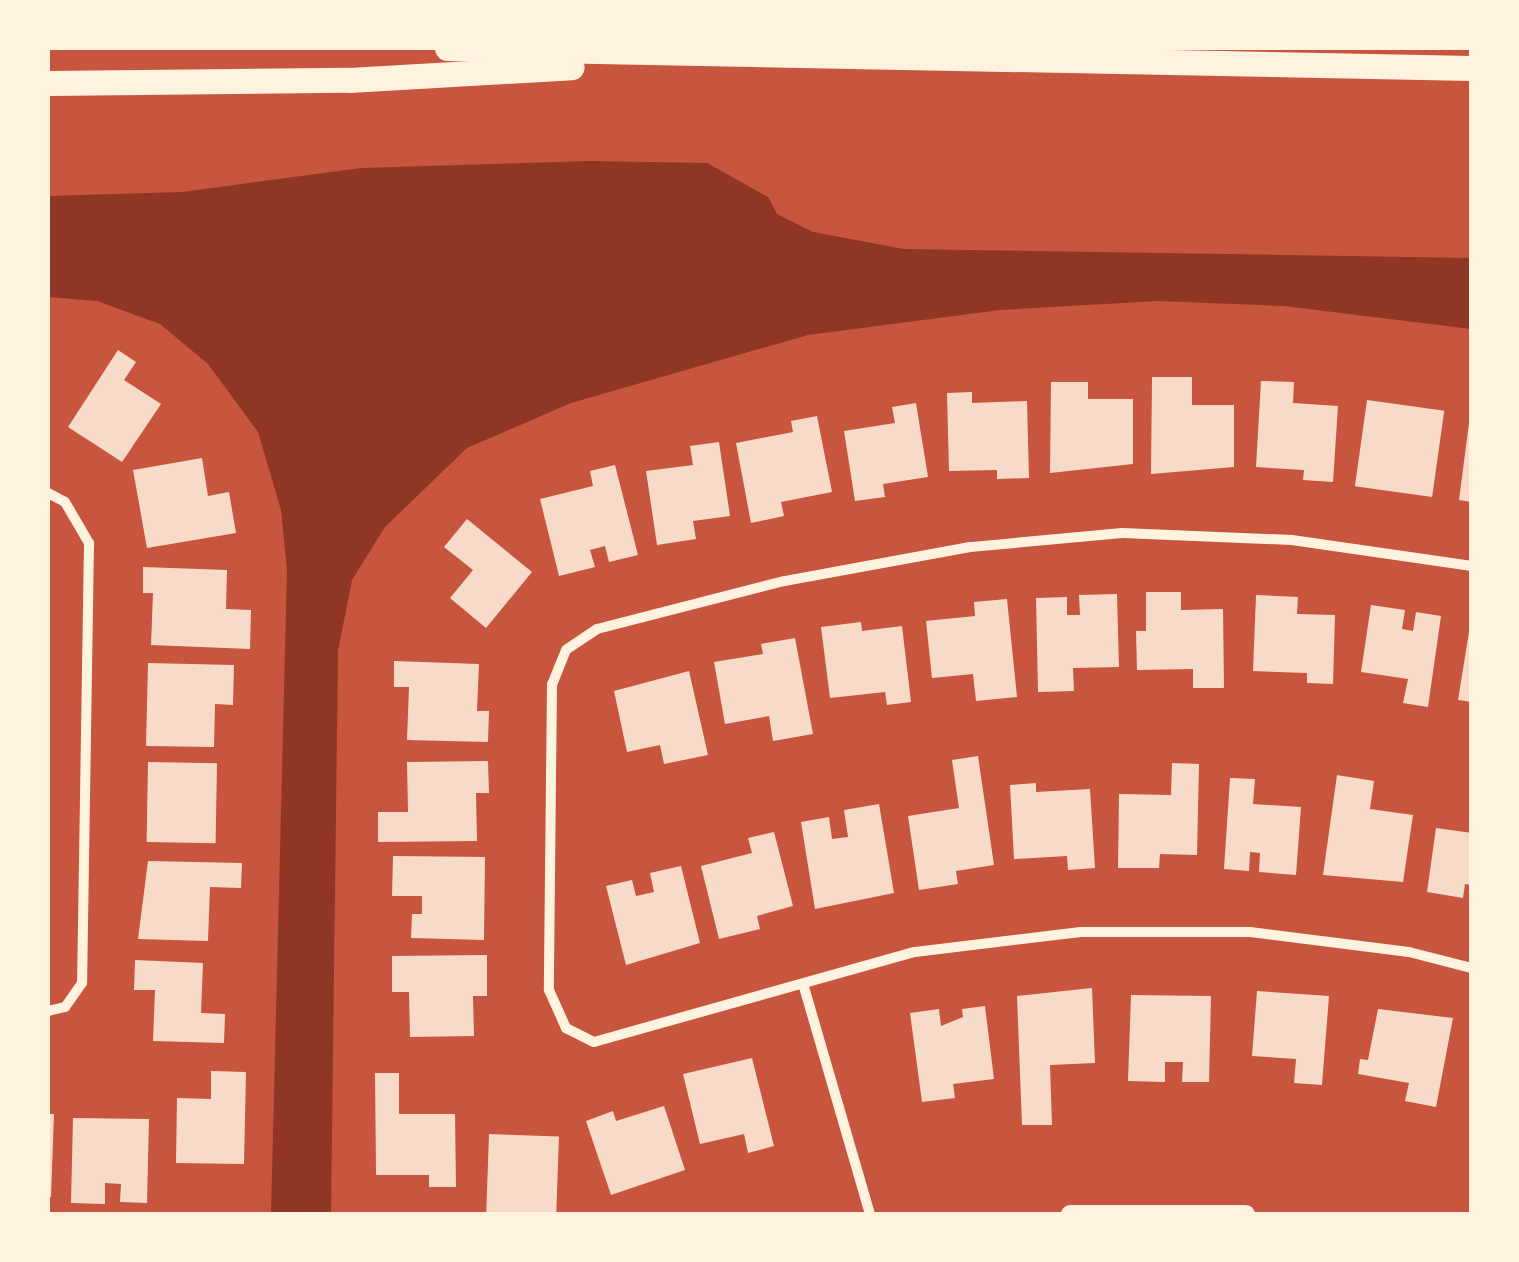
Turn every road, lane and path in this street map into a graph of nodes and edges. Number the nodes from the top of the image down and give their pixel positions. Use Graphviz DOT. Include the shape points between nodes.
graph roads {
  1 [pos="446,48"];
  2 [pos="717,58"];
  3 [pos="1472,68"];
  4 [pos="48,82"];
  5 [pos="48,493"];
  6 [pos="1472,566"];
  7 [pos="1472,968"];
  8 [pos="804,987"];
  9 [pos="48,1011"];
  10 [pos="870,1214"];
  11 [pos="1070,1214"];
  12 [pos="1246,1214"];
  1 -- 2 [label="highway"];
  2 -- 3 [label="highway"];
  2 -- 4 [label="highway" via="348,80"];
  5 -- 9 [label="street" via="65,502 90,543 82,983 65,1007"];
  6 -- 8 [label="street" via="1292,540 1122,533 970,547 597,629 566,650 552,684 549,990 566,1028 594,1042"];
  7 -- 8 [label="street" via="1409,952 1250,932 1081,932 915,952"];
  8 -- 10 [label="street"];
  11 -- 12 [label="street"];
}
